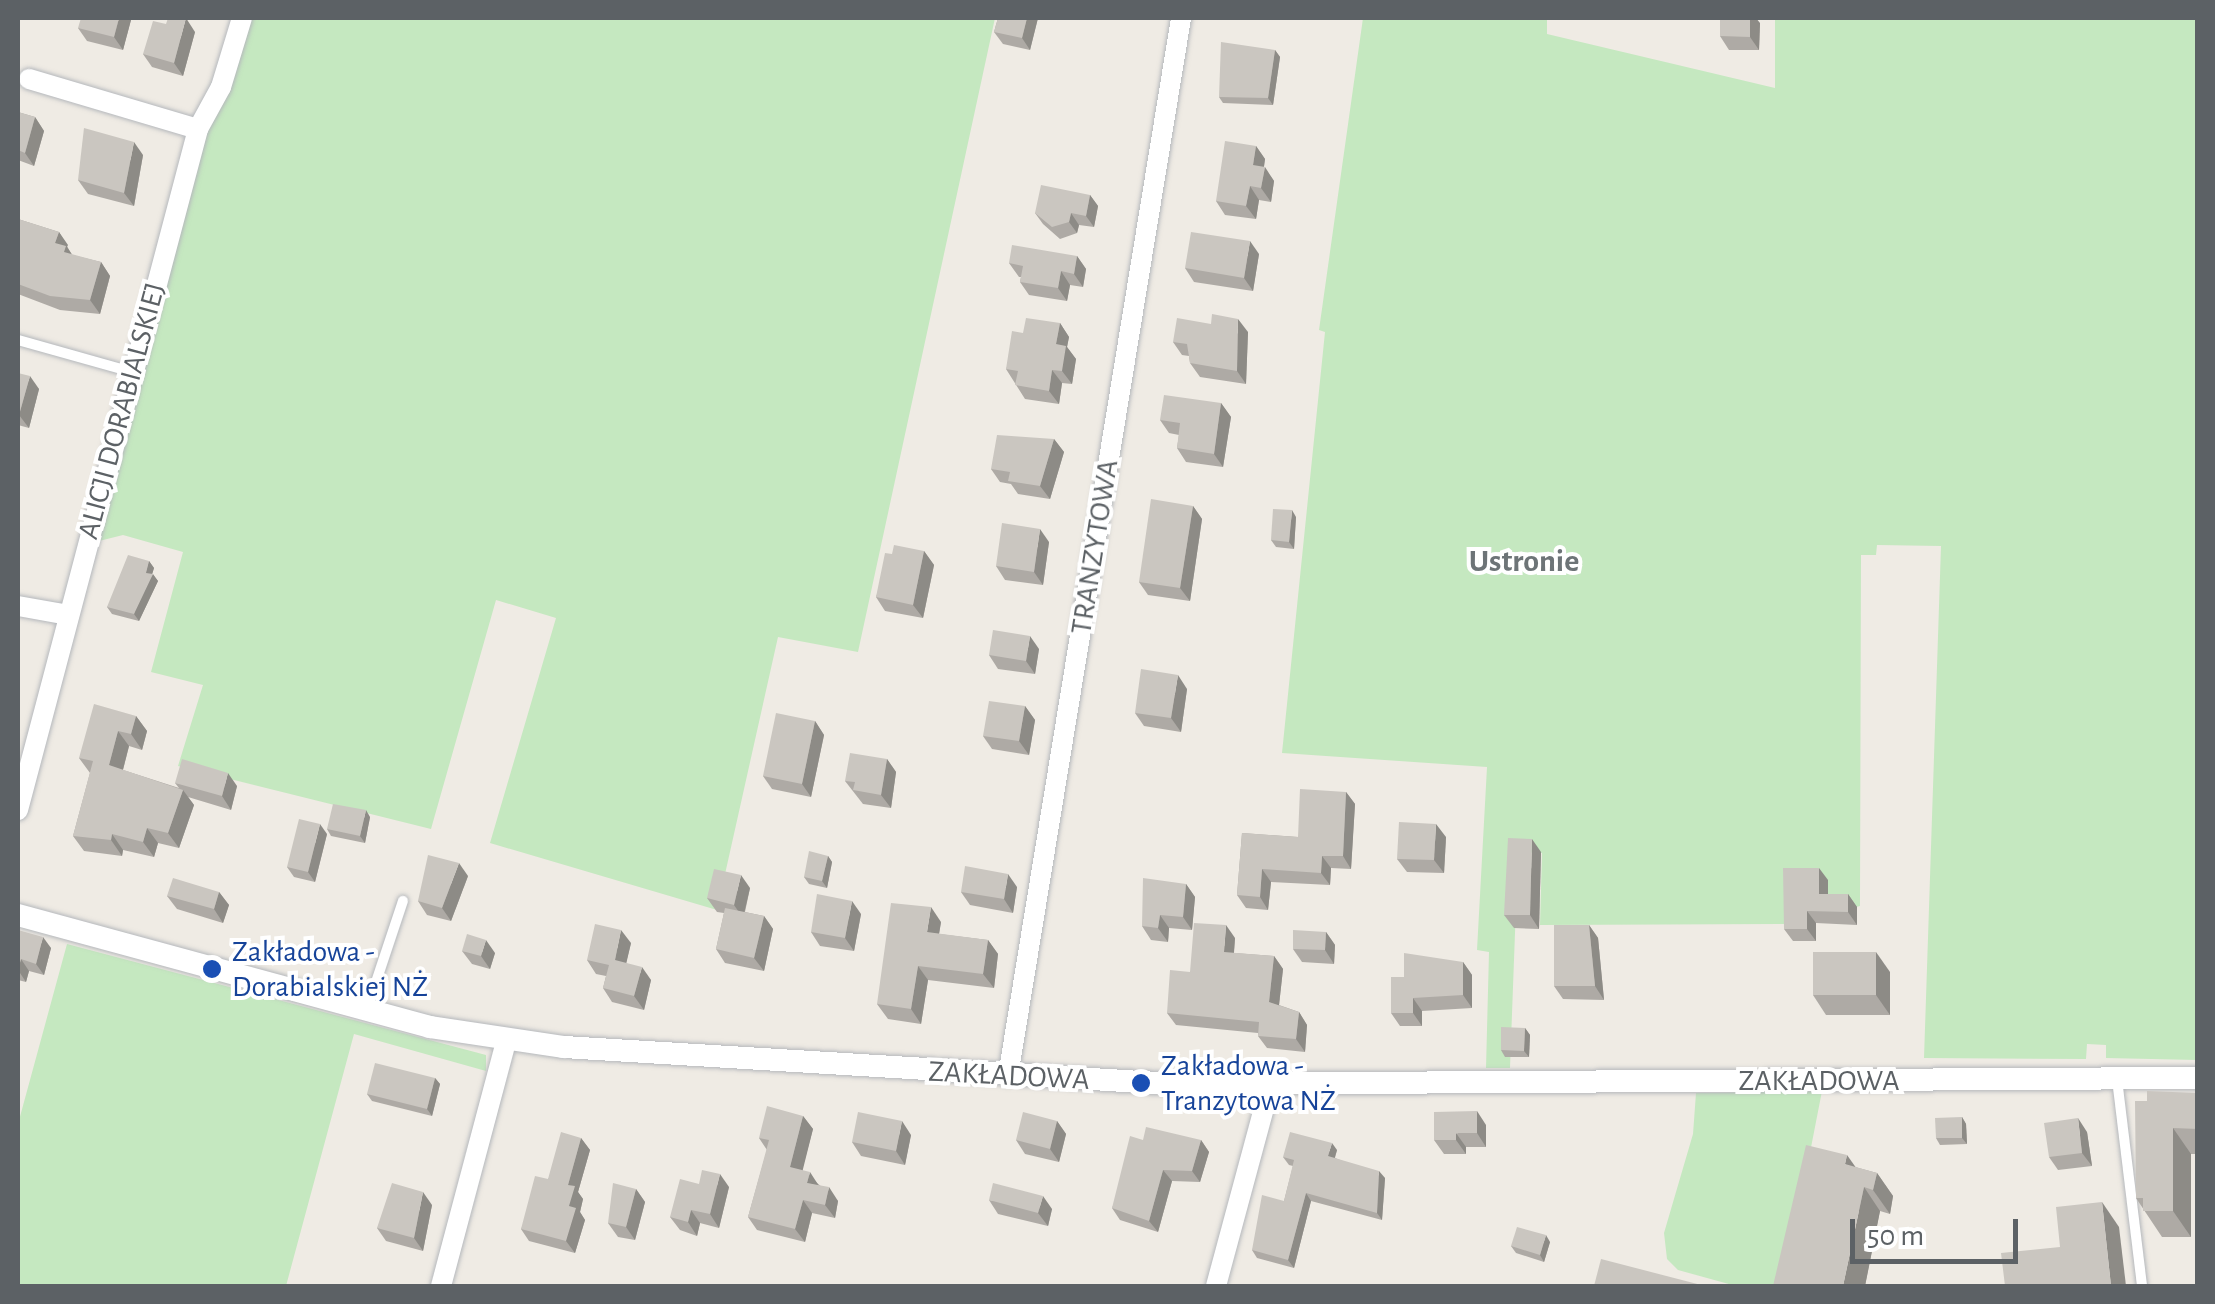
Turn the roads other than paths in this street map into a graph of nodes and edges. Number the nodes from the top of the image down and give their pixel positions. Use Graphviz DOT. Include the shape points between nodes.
graph roads {
  1 [pos="242,18"];
  2 [pos="1181,18"];
  3 [pos="29,79"];
  4 [pos="198,130"];
  5 [pos="18,340"];
  6 [pos="132,372"];
  7 [pos="18,606"];
  8 [pos="68,615"];
  9 [pos="18,810"];
  10 [pos="403,901"];
  11 [pos="18,915"];
  12 [pos="366,1010"];
  13 [pos="506,1041"];
  14 [pos="1008,1076"];
  15 [pos="2117,1078"];
  16 [pos="2198,1078"];
  17 [pos="1270,1086"];
  18 [pos="441,1286"];
  19 [pos="1216,1286"];
  20 [pos="2142,1286"];
  1 -- 4 [label="street, ALICJI DORABIALSKIEJ" via="222,87"];
  2 -- 14 [label="street, TRANZYTOWA"];
  3 -- 4 [label="street"];
  4 -- 6 [label="street, ALICJI DORABIALSKIEJ"];
  5 -- 6 [label="lane"];
  6 -- 8 [label="street, ALICJI DORABIALSKIEJ"];
  7 -- 8 [label="street"];
  8 -- 9 [label="street, ALICJI DORABIALSKIEJ"];
  10 -- 12 [label="lane"];
  11 -- 12 [label="street, ZAKŁADOWA"];
  12 -- 13 [label="street, ZAKŁADOWA"];
  13 -- 14 [label="street, ZAKŁADOWA"];
  13 -- 18 [label="street"];
  14 -- 17 [label="street, ZAKŁADOWA"];
  15 -- 16 [label="street, ZAKŁADOWA"];
  15 -- 17 [label="street, ZAKŁADOWA"];
  15 -- 20 [label="lane"];
  17 -- 19 [label="street"];
}
